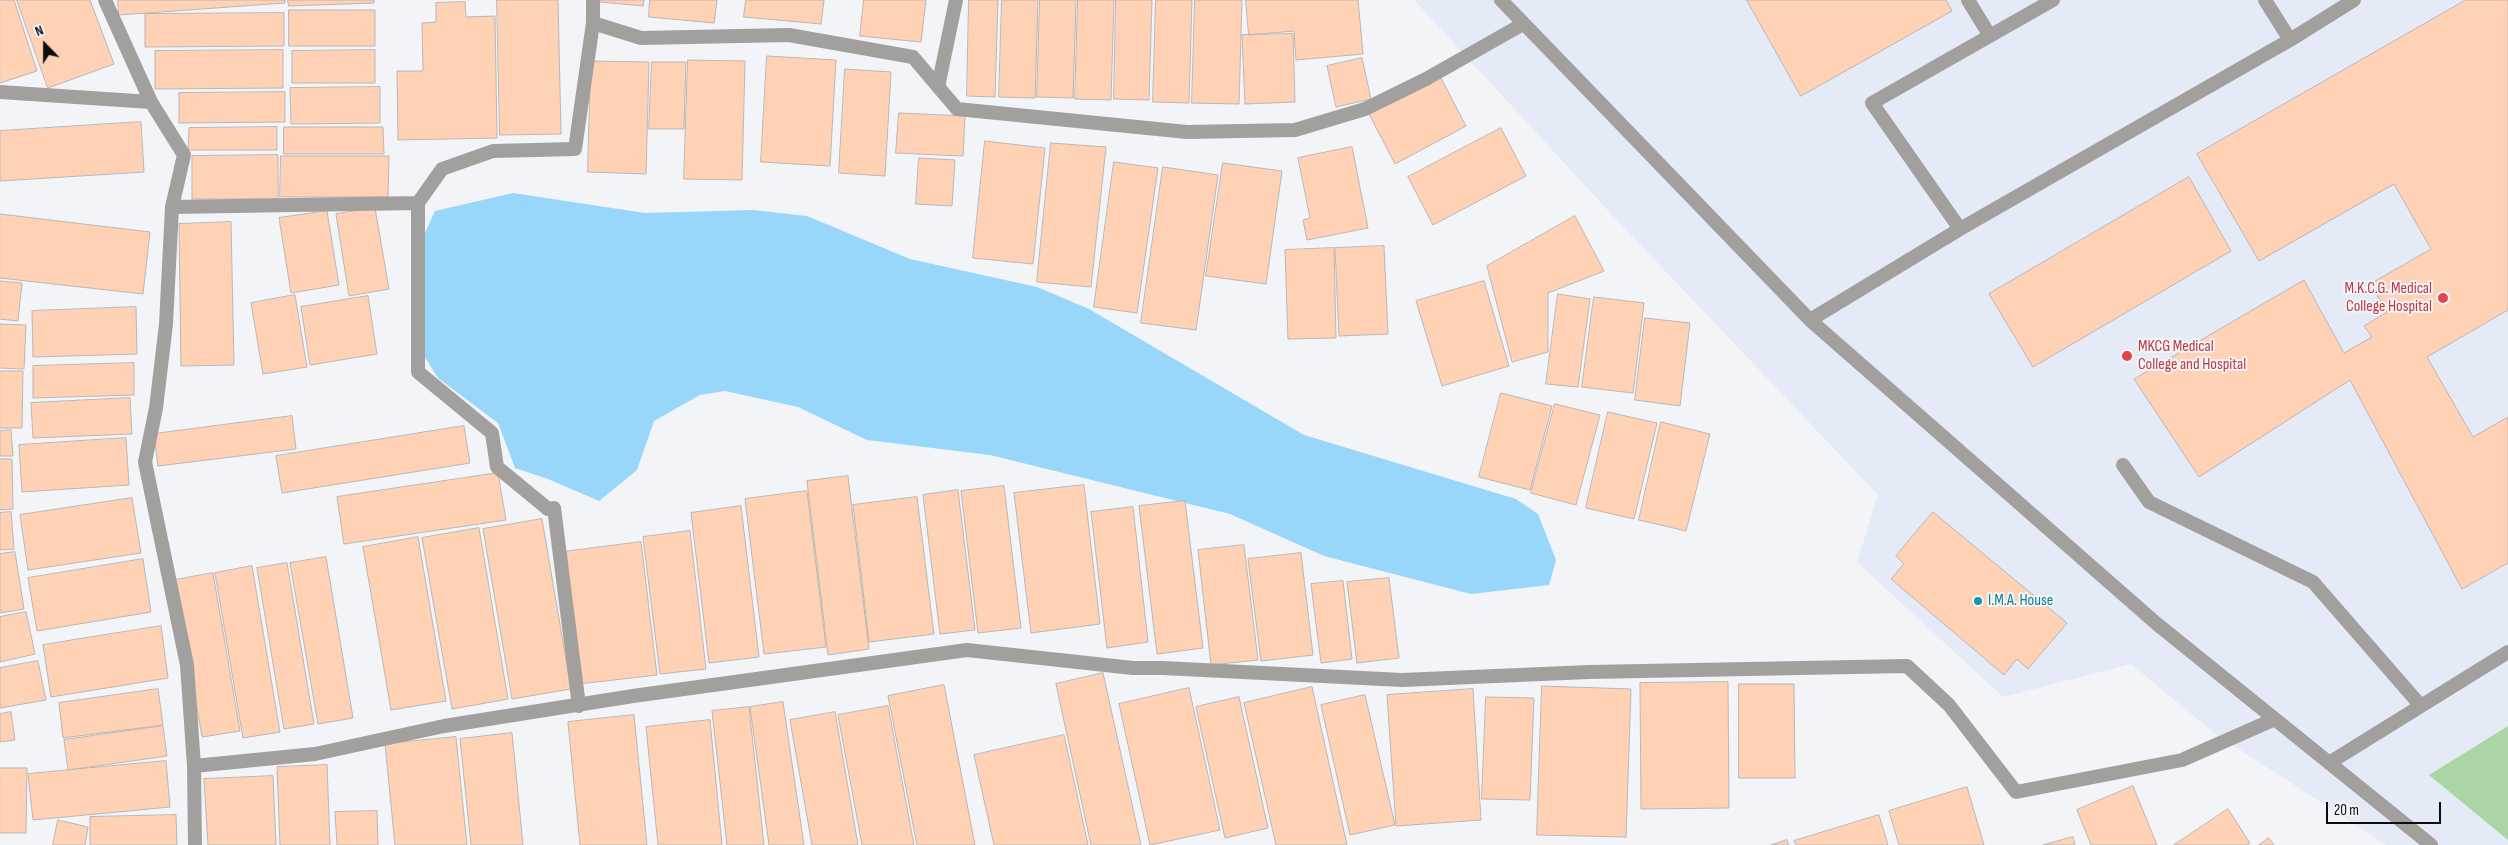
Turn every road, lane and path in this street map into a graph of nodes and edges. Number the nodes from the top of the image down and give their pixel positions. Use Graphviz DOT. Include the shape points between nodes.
graph roads {
  1 [pos="105,0"];
  2 [pos="593,0"];
  3 [pos="956,0"];
  4 [pos="1501,0"];
  5 [pos="1968,0"];
  6 [pos="2265,0"];
  7 [pos="2354,0"];
  8 [pos="2047,1"];
  9 [pos="593,23"];
  10 [pos="1523,24"];
  11 [pos="1990,36"];
  12 [pos="2290,40"];
  13 [pos="938,86"];
  14 [pos="0,92"];
  15 [pos="152,102"];
  16 [pos="418,204"];
  17 [pos="172,207"];
  18 [pos="1960,229"];
  19 [pos="1810,320"];
  20 [pos="2123,465"];
  21 [pos="2508,652"];
  22 [pos="579,706"];
  23 [pos="2421,706"];
  24 [pos="2275,719"];
  25 [pos="2329,763"];
  26 [pos="194,766"];
  27 [pos="195,845"];
  28 [pos="2431,845"];
  1 -- 15 [label="street"];
  2 -- 9 [label="street"];
  3 -- 13 [label="street"];
  4 -- 10 [label="street"];
  5 -- 11 [label="street"];
  6 -- 12 [label="street"];
  7 -- 12 [label="street"];
  8 -- 11 [label="street"];
  9 -- 13 [label="street" via="641,38 789,35 913,57"];
  9 -- 16 [label="street" via="575,149 493,151 450,166 442,169"];
  10 -- 13 [label="street" via="1365,110 1295,130 1187,132 957,109"];
  10 -- 19 [label="street"];
  11 -- 18 [label="street" via="1872,103"];
  12 -- 18 [label="street"];
  14 -- 15 [label="street"];
  15 -- 17 [label="street" via="184,155"];
  16 -- 17 [label="street"];
  16 -- 22 [label="street" via="418,372 492,433 497,467 548,509 554,508"];
  17 -- 26 [label="street" via="166,324 146,462 187,665"];
  18 -- 19 [label="street"];
  19 -- 24 [label="street" via="2157,624"];
  20 -- 23 [label="street" via="2149,502 2313,582"];
  21 -- 23 [label="street"];
  22 -- 24 [label="street" via="967,650 1133,668 1402,680 1588,672 1907,666 1949,705 2016,792 2182,760"];
  22 -- 26 [label="street" via="444,726 315,754"];
  23 -- 25 [label="street"];
  24 -- 25 [label="street"];
  25 -- 28 [label="street"];
  26 -- 27 [label="street"];
}
